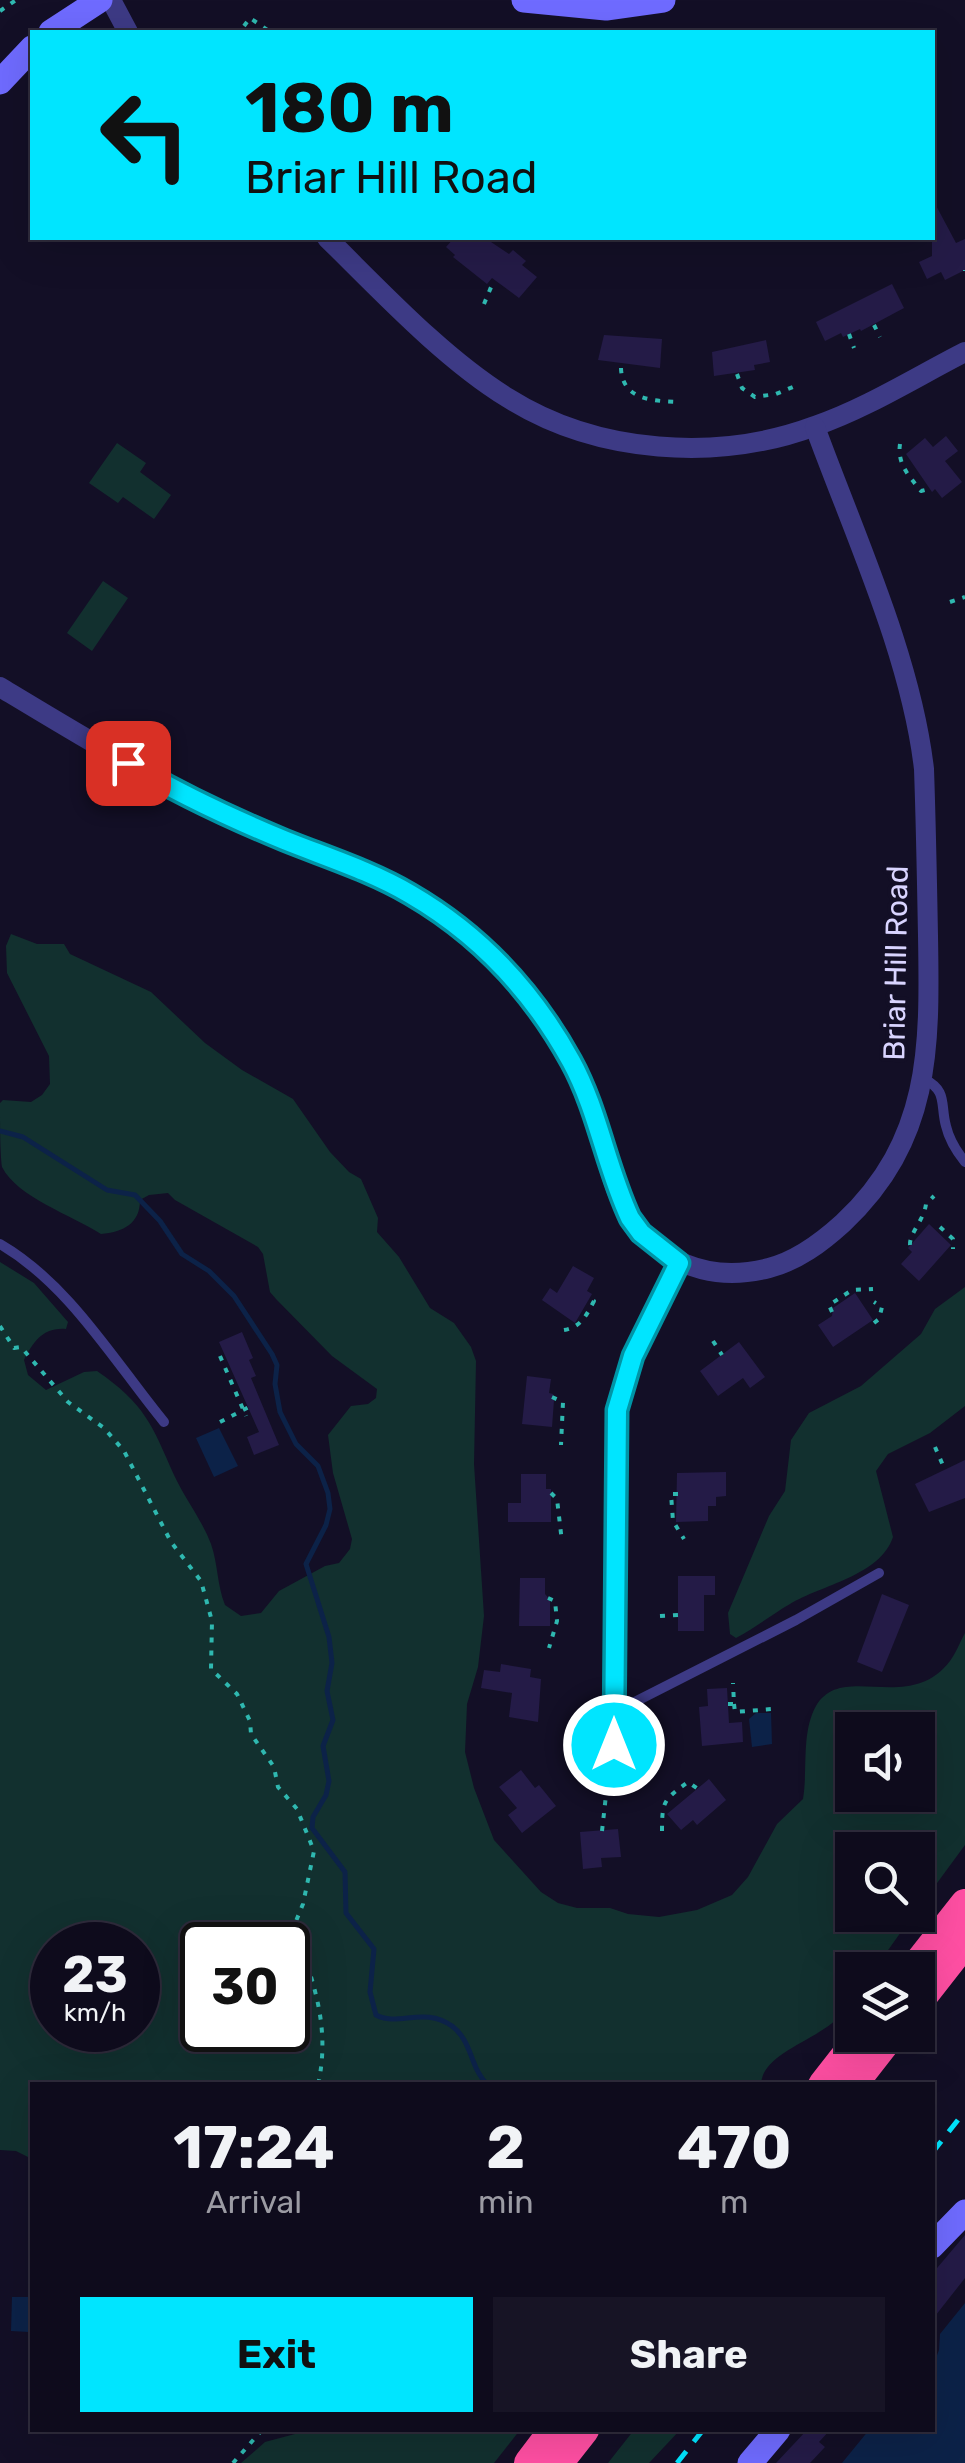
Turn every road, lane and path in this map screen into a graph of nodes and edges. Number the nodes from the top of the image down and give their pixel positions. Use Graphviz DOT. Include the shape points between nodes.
graph roads {
  1 [pos="16,0"];
  2 [pos="100,0"];
  3 [pos="110,0"];
  4 [pos="524,0"];
  5 [pos="663,0"];
  6 [pos="0,11"];
  7 [pos="244,26"];
  8 [pos="53,30"];
  9 [pos="127,30"];
  10 [pos="268,30"];
  11 [pos="30,50"];
  12 [pos="0,82"];
  13 [pos="328,240"];
  14 [pos="494,280"];
  15 [pos="484,304"];
  16 [pos="874,325"];
  17 [pos="849,334"];
  18 [pos="880,337"];
  19 [pos="854,348"];
  20 [pos="965,352"];
  21 [pos="621,368"];
  22 [pos="737,374"];
  23 [pos="800,384"];
  24 [pos="679,402"];
  25 [pos="815,427"];
  26 [pos="900,444"];
  27 [pos="929,489"];
  28 [pos="965,597"];
  29 [pos="950,602"];
  30 [pos="0,687"];
  31 [pos="924,1079"];
  32 [pos="965,1162"];
  33 [pos="934,1196"];
  34 [pos="940,1227"];
  35 [pos="0,1244"];
  36 [pos="910,1246"];
  37 [pos="953,1249"];
  38 [pos="679,1263"];
  39 [pos="873,1289"];
  40 [pos="590,1298"];
  41 [pos="874,1302"];
  42 [pos="832,1312"];
  43 [pos="874,1323"];
  44 [pos="0,1326"];
  45 [pos="564,1330"];
  46 [pos="713,1342"];
  47 [pos="722,1354"];
  48 [pos="220,1356"];
  49 [pos="552,1397"];
  50 [pos="246,1408"];
  51 [pos="246,1416"];
  52 [pos="164,1422"];
  53 [pos="220,1422"];
  54 [pos="561,1446"];
  55 [pos="934,1447"];
  56 [pos="945,1470"];
  57 [pos="551,1493"];
  58 [pos="678,1494"];
  59 [pos="684,1539"];
  60 [pos="562,1542"];
  61 [pos="879,1573"];
  62 [pos="548,1598"];
  63 [pos="678,1615"];
  64 [pos="660,1616"];
  65 [pos="549,1648"];
  66 [pos="733,1683"];
  67 [pos="772,1709"];
  68 [pos="614,1712"];
  69 [pos="614,1745"];
  70 [pos="618,1782"];
  71 [pos="698,1789"];
  72 [pos="602,1830"];
  73 [pos="662,1831"];
  74 [pos="965,1904"];
  75 [pos="965,1942"];
  76 [pos="927,1952"];
  77 [pos="935,1980"];
  78 [pos="849,2052"];
  79 [pos="878,2052"];
  80 [pos="319,2082"];
  81 [pos="825,2082"];
  82 [pos="854,2082"];
  83 [pos="965,2212"];
  84 [pos="935,2243"];
  85 [pos="260,2432"];
  86 [pos="552,2432"];
  87 [pos="582,2432"];
  88 [pos="776,2432"];
  89 [pos="233,2463"];
  90 [pos="529,2463"];
  91 [pos="558,2463"];
  92 [pos="750,2463"];
  1 -- 6 [label="path"];
  2 -- 8 [label="street"];
  3 -- 9 [label="street"];
  4 -- 5 [label="street" via="606,8"];
  7 -- 10 [label="path" via="250,18"];
  11 -- 12 [label="street"];
  13 -- 25 [label="street" via="481,380 573,428 642,445 698,448"];
  14 -- 15 [label="path"];
  16 -- 18 [label="path"];
  17 -- 19 [label="path"];
  20 -- 25 [label="street"];
  21 -- 24 [label="path" via="633,394"];
  22 -- 23 [label="path" via="755,397"];
  25 -- 31 [label="street, Briar Hill Road" via="920,732 929,964"];
  26 -- 27 [label="path" via="901,464 921,491"];
  28 -- 29 [label="path"];
  30 -- 38 [label="street, Briar Hill Road" via="149,776 377,877 468,934 550,1026 590,1102 630,1218"];
  31 -- 32 [label="lane" via="943,1094 946,1126"];
  31 -- 38 [label="street, Briar Hill Road" via="913,1122 879,1184 808,1252 751,1272 725,1274"];
  33 -- 36 [label="path"];
  34 -- 37 [label="path"];
  35 -- 52 [label="lane" via="66,1299"];
  38 -- 68 [label="street" via="633,1356 617,1410"];
  39 -- 42 [label="path" via="852,1290 829,1306"];
  40 -- 45 [label="path" via="584,1319"];
  41 -- 43 [label="path" via="882,1307"];
  44 -- 80 [label="path" via="14,1348 21,1347 68,1402 124,1450 171,1542 201,1581 212,1620 211,1668 237,1694 278,1787 298,1808 314,1852 294,1926 318,1998 325,2054"];
  46 -- 47 [label="path"];
  48 -- 50 [label="path"];
  49 -- 54 [label="path" via="562,1402"];
  50 -- 51 [label="path"];
  50 -- 53 [label="path"];
  55 -- 56 [label="path"];
  57 -- 60 [label="path"];
  58 -- 59 [label="path" via="671,1494 673,1521"];
  61 -- 68 [label="lane"];
  62 -- 65 [label="path" via="557,1610"];
  63 -- 64 [label="path"];
  66 -- 67 [label="path" via="734,1712"];
  68 -- 69 [label="street"];
  70 -- 72 [label="path" via="606,1795"];
  71 -- 73 [label="path" via="688,1782 666,1798"];
  74 -- 76 [label="highway"];
  75 -- 77 [label="highway"];
  78 -- 81 [label="highway"];
  79 -- 82 [label="highway"];
  83 -- 84 [label="street"];
  85 -- 89 [label="path"];
  86 -- 90 [label="highway"];
  87 -- 91 [label="highway"];
  88 -- 92 [label="street"];
}
